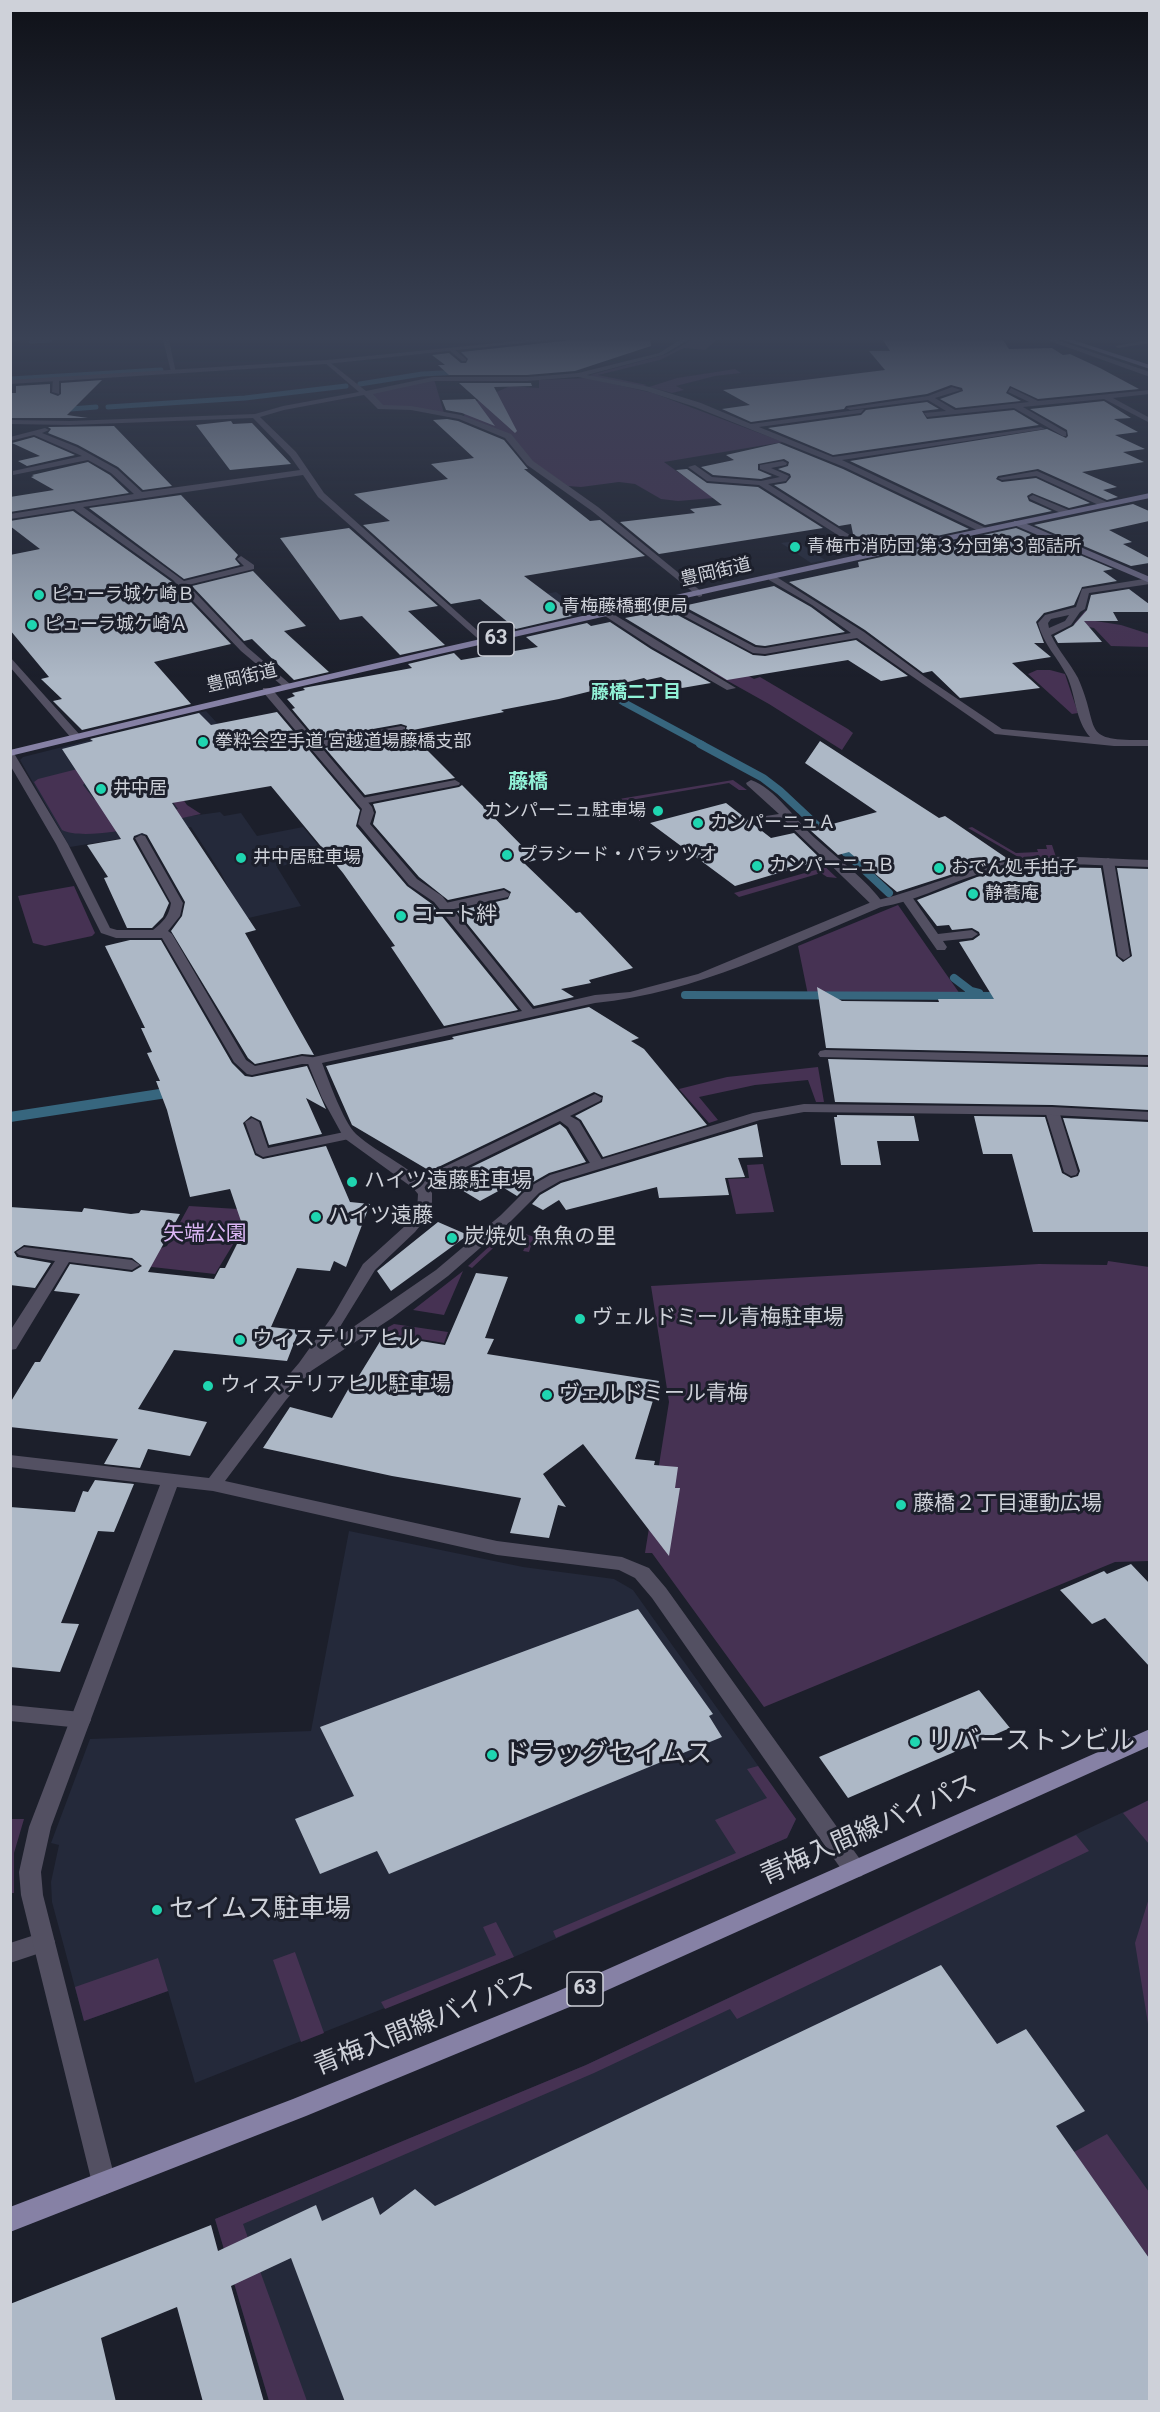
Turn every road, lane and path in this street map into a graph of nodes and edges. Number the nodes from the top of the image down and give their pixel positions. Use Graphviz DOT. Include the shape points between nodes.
graph roads {
  1 [pos="79,453"];
  2 [pos="293,453"];
  3 [pos="521,453"];
  4 [pos="817,453"];
  5 [pos="877,453"];
  6 [pos="89,457"];
  7 [pos="833,459"];
  8 [pos="783,463"];
  9 [pos="692,467"];
  10 [pos="306,472"];
  11 [pos="16,473"];
  12 [pos="1002,478"];
  13 [pos="761,483"];
  14 [pos="140,495"];
  15 [pos="1149,495"];
  16 [pos="1035,501"];
  17 [pos="1106,505"];
  18 [pos="76,506"];
  19 [pos="1068,513"];
  20 [pos="10,517"];
  21 [pos="1017,523"];
  22 [pos="982,530"];
  23 [pos="874,554"];
  24 [pos="241,559"];
  25 [pos="772,578"];
  26 [pos="1149,581"];
  27 [pos="183,584"];
  28 [pos="699,594"];
  29 [pos="663,602"];
  30 [pos="608,614"];
  31 [pos="861,634"];
  32 [pos="484,641"];
  33 [pos="671,654"];
  34 [pos="654,658"];
  35 [pos="10,660"];
  36 [pos="286,686"];
  37 [pos="731,688"];
  38 [pos="267,690"];
  39 [pos="401,729"];
  40 [pos="76,737"];
  41 [pos="1103,741"];
  42 [pos="1149,743"];
  43 [pos="315,745"];
  44 [pos="10,754"];
  45 [pos="455,783"];
  46 [pos="751,783"];
  47 [pos="362,801"];
  48 [pos="787,816"];
  49 [pos="763,819"];
  50 [pos="141,838"];
  51 [pos="1108,861"];
  52 [pos="1149,864"];
  53 [pos="504,894"];
  54 [pos="906,897"];
  55 [pos="878,904"];
  56 [pos="445,907"];
  57 [pos="158,932"];
  58 [pos="972,934"];
  59 [pos="1125,956"];
  60 [pos="530,1013"];
  61 [pos="825,1054"];
  62 [pos="314,1061"];
  63 [pos="1149,1061"];
  64 [pos="595,1098"];
  65 [pos="1052,1111"];
  66 [pos="561,1115"];
  67 [pos="1149,1116"];
  68 [pos="252,1122"];
  69 [pos="349,1135"];
  70 [pos="598,1165"];
  71 [pos="1071,1172"];
  72 [pos="418,1185"];
  73 [pos="24,1252"];
  74 [pos="65,1257"];
  75 [pos="132,1265"];
  76 [pos="10,1345"];
  77 [pos="305,1367"];
  78 [pos="10,1461"];
  79 [pos="171,1480"];
  80 [pos="213,1485"];
  81 [pos="10,1713"];
  82 [pos="81,1720"];
  83 [pos="1149,1737"];
  84 [pos="855,1869"];
  85 [pos="44,1942"];
  86 [pos="10,1953"];
  87 [pos="104,2183"];
  88 [pos="10,2220"];
  1 -- 6 [label="street"];
  2 -- 10 [label="street"];
  3 -- 28 [label="street"];
  4 -- 7 [label="street"];
  5 -- 7 [label="street"];
  6 -- 11 [label="street"];
  6 -- 14 [label="street" via="114,471"];
  7 -- 22 [label="street"];
  8 -- 13 [label="street" via="763,467 783,478"];
  9 -- 13 [label="street" via="710,479"];
  10 -- 14 [label="street"];
  10 -- 32 [label="street" via="321,495"];
  12 -- 17 [label="street" via="1037,473"];
  13 -- 23 [label="street"];
  14 -- 18 [label="street"];
  15 -- 17 [label="main road, 豊岡街道 / 63"];
  16 -- 19 [label="street"];
  17 -- 19 [label="main road, 豊岡街道 / 63"];
  18 -- 20 [label="street"];
  18 -- 27 [label="street"];
  19 -- 21 [label="main road, 豊岡街道 / 63"];
  21 -- 22 [label="main road, 豊岡街道 / 63"];
  21 -- 26 [label="main road"];
  22 -- 23 [label="main road, 豊岡街道 / 63"];
  23 -- 25 [label="main road, 豊岡街道 / 63"];
  24 -- 27 [label="street" via="251,567"];
  25 -- 28 [label="main road, 豊岡街道 / 63"];
  25 -- 31 [label="street" via="850,623"];
  26 -- 41 [label="street" via="1085,591 1080,609 1045,619 1044,628 1075,683 1089,728"];
  27 -- 36 [label="street" via="244,649"];
  28 -- 29 [label="main road, 豊岡街道 / 63"];
  29 -- 30 [label="main road, 豊岡街道 / 63"];
  29 -- 31 [label="street" via="753,650"];
  30 -- 32 [label="main road, 豊岡街道 / 63"];
  30 -- 33 [label="street"];
  31 -- 41 [label="street" via="999,732"];
  32 -- 36 [label="main road, 豊岡街道 / 63"];
  33 -- 34 [label="street"];
  33 -- 37 [label="street"];
  35 -- 40 [label="street"];
  36 -- 38 [label="main road, 豊岡街道 / 63"];
  38 -- 40 [label="main road, 豊岡街道 / 63"];
  38 -- 43 [label="street"];
  39 -- 43 [label="street"];
  40 -- 44 [label="main road, 豊岡街道 / 63"];
  41 -- 42 [label="street"];
  43 -- 47 [label="street"];
  44 -- 57 [label="street" via="105,930 116,934"];
  45 -- 47 [label="street"];
  46 -- 48 [label="street"];
  47 -- 56 [label="street" via="368,813 364,824 413,882"];
  48 -- 49 [label="street"];
  48 -- 55 [label="street"];
  50 -- 57 [label="street" via="177,903 168,926"];
  51 -- 52 [label="street"];
  51 -- 54 [label="street" via="1017,863 974,872"];
  51 -- 59 [label="street"];
  53 -- 56 [label="street"];
  54 -- 55 [label="street"];
  54 -- 58 [label="street" via="938,943"];
  55 -- 60 [label="street" via="677,985"];
  56 -- 60 [label="street"];
  57 -- 62 [label="street" via="169,937 241,1062 252,1071"];
  60 -- 62 [label="street"];
  61 -- 63 [label="street"];
  62 -- 69 [label="street"];
  64 -- 66 [label="street"];
  65 -- 67 [label="street"];
  65 -- 70 [label="street" via="781,1111"];
  65 -- 71 [label="street"];
  66 -- 70 [label="street" via="574,1124"];
  66 -- 72 [label="street"];
  68 -- 69 [label="street" via="263,1153"];
  69 -- 72 [label="street"];
  70 -- 77 [label="street" via="555,1178 534,1190 442,1273"];
  72 -- 77 [label="street" via="425,1193 424,1211 369,1267"];
  73 -- 74 [label="street"];
  74 -- 75 [label="street"];
  74 -- 76 [label="street"];
  77 -- 80 [label="street"];
  78 -- 79 [label="street"];
  79 -- 80 [label="street"];
  79 -- 82 [label="street"];
  80 -- 84 [label="street" via="497,1548 622,1564 642,1573"];
  81 -- 82 [label="street"];
  82 -- 85 [label="street" via="33,1850 32,1895"];
  83 -- 84 [label="main road, 青梅入間線バイパス / 63"];
  84 -- 87 [label="main road, 青梅入間線バイパス / 63" via="564,1999"];
  85 -- 86 [label="street"];
  85 -- 87 [label="street"];
  87 -- 88 [label="main road, 青梅入間線バイパス / 63"];
}
